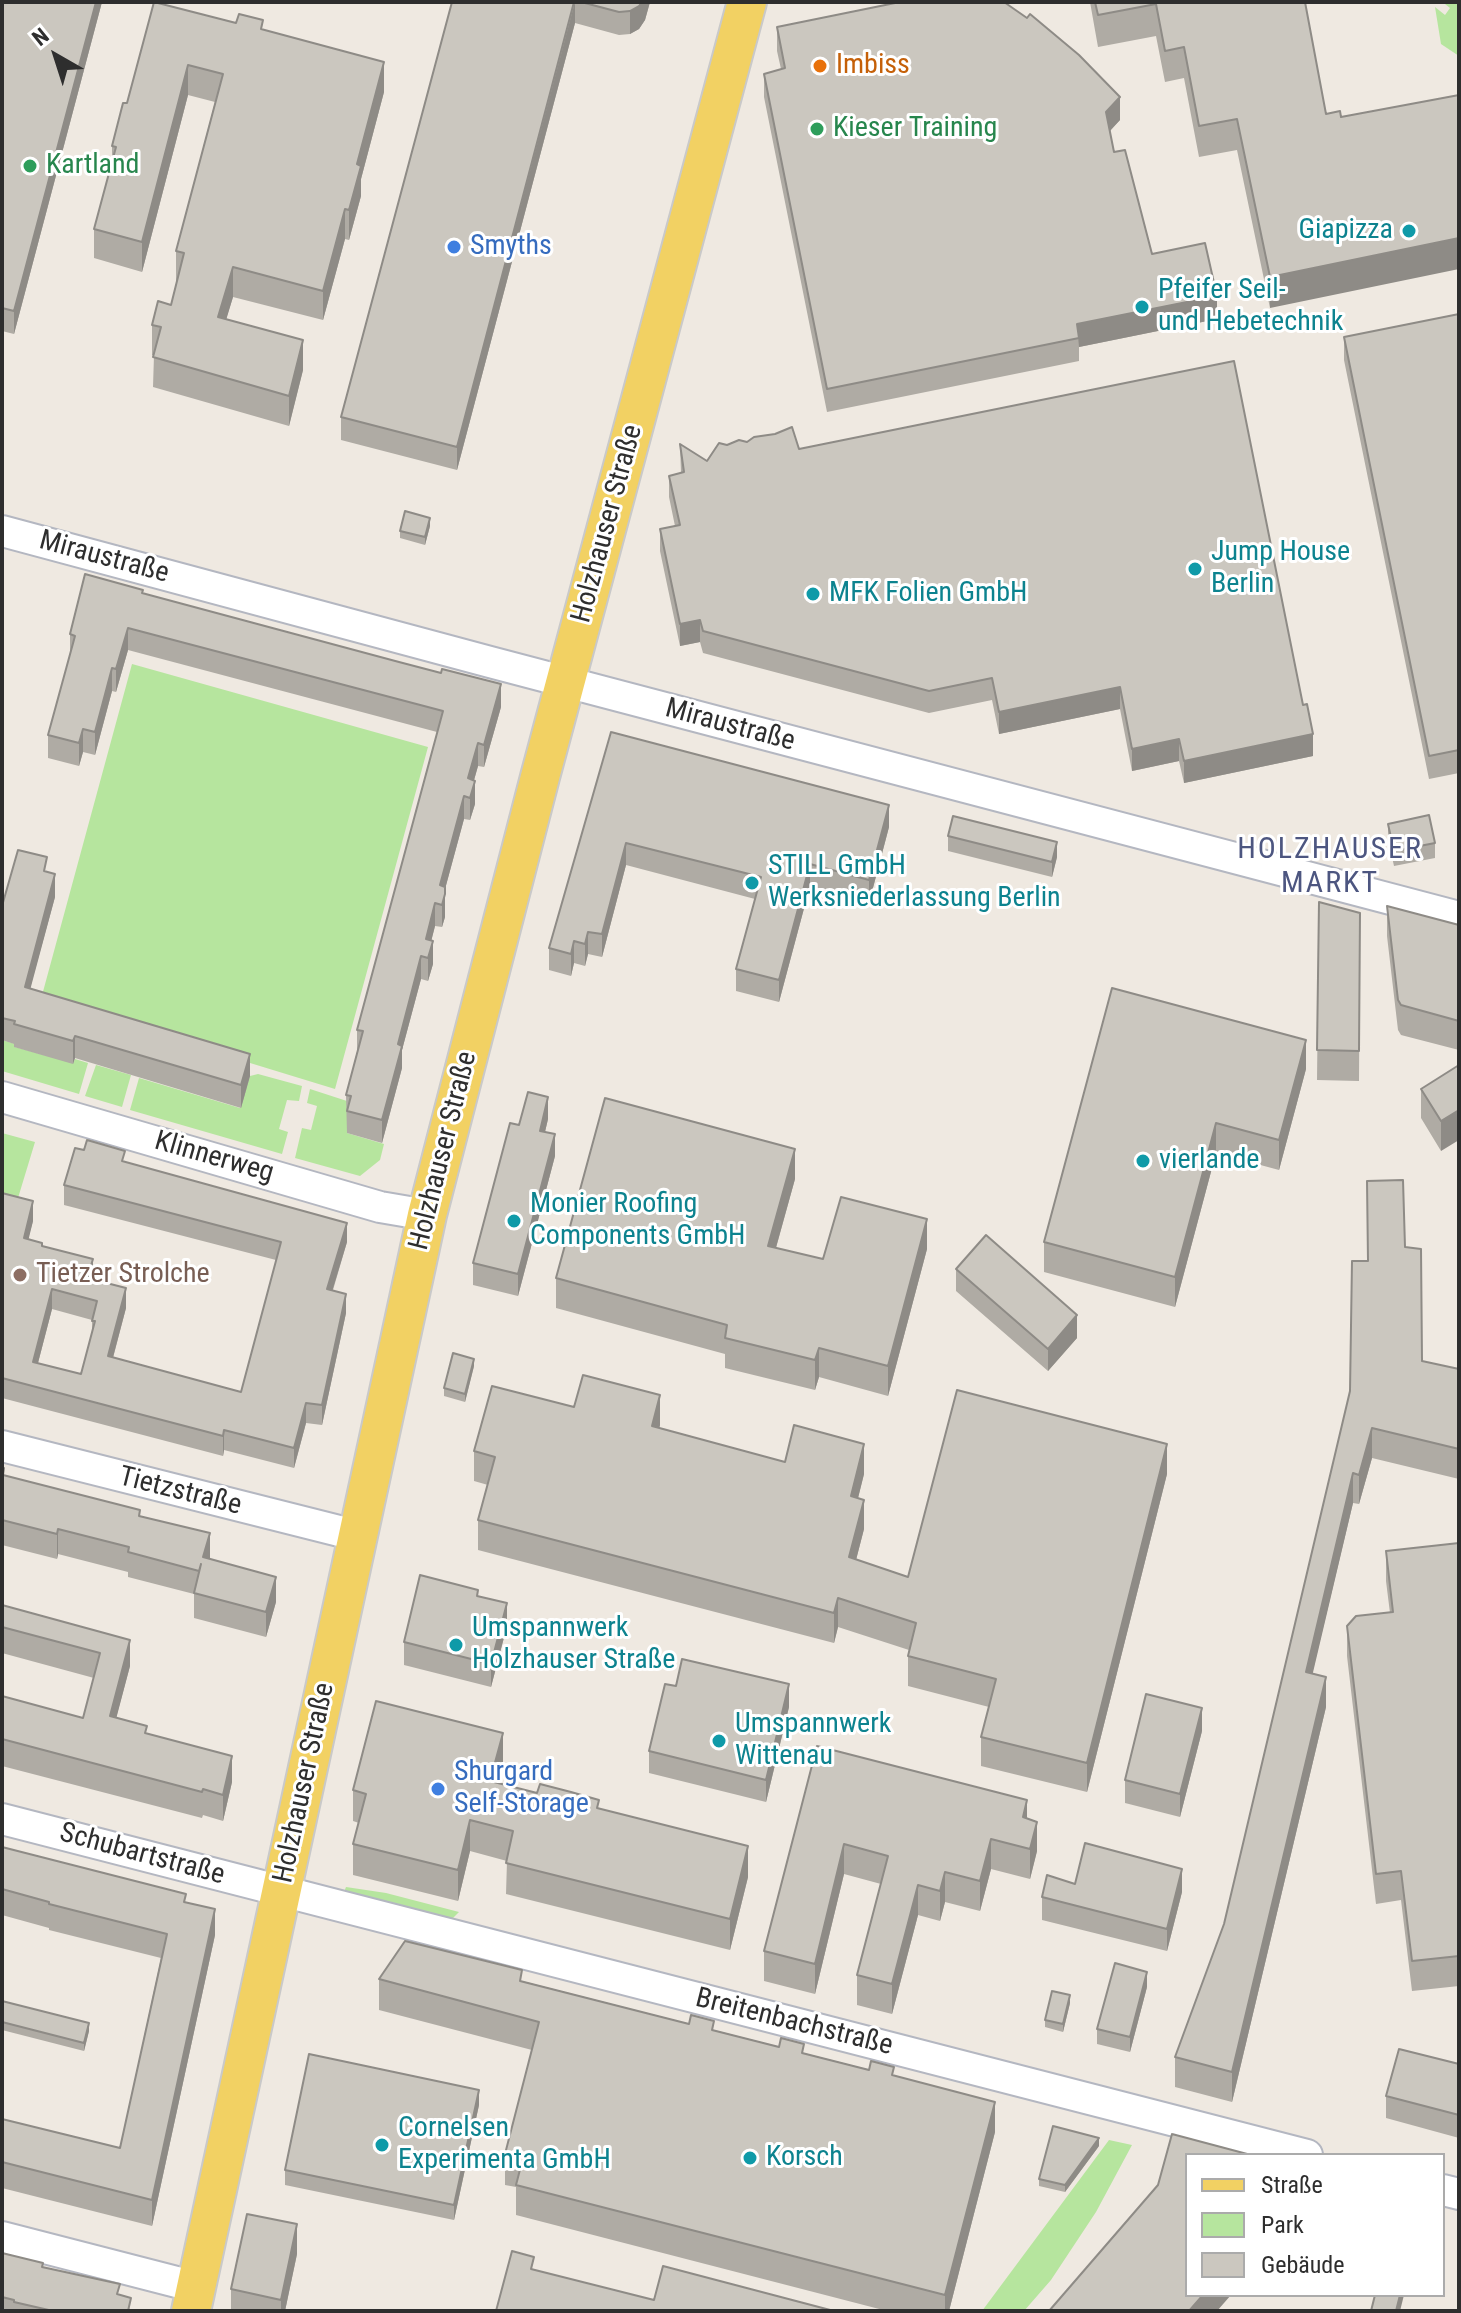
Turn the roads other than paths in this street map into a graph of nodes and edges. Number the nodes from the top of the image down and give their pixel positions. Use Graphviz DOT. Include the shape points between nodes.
graph roads {
  1 [pos="747,2"];
  2 [pos="2,531"];
  3 [pos="566,681"];
  4 [pos="1459,917"];
  5 [pos="2,1097"];
  6 [pos="427,1215"];
  7 [pos="2,1446"];
  8 [pos="359,1536"];
  9 [pos="2,1819"];
  10 [pos="282,1891"];
  11 [pos="1299,2153"];
  12 [pos="2,2237"];
  13 [pos="193,2299"];
  1 -- 3 [label="main road, Holzhauser Straße"];
  2 -- 3 [label="street, Miraustraße"];
  3 -- 4 [label="street, Miraustraße"];
  3 -- 6 [label="main road, Holzhauser Straße"];
  5 -- 6 [label="street, Klinnerweg" via="380,1207"];
  6 -- 8 [label="main road, Holzhauser Straße"];
  7 -- 8 [label="street, Tietzstraße"];
  8 -- 10 [label="main road, Holzhauser Straße"];
  9 -- 10 [label="street, Schubartstraße"];
  10 -- 11 [label="street, Breitenbachstraße"];
  10 -- 13 [label="main road, Holzhauser Straße"];
  12 -- 13 [label="street"];
}
